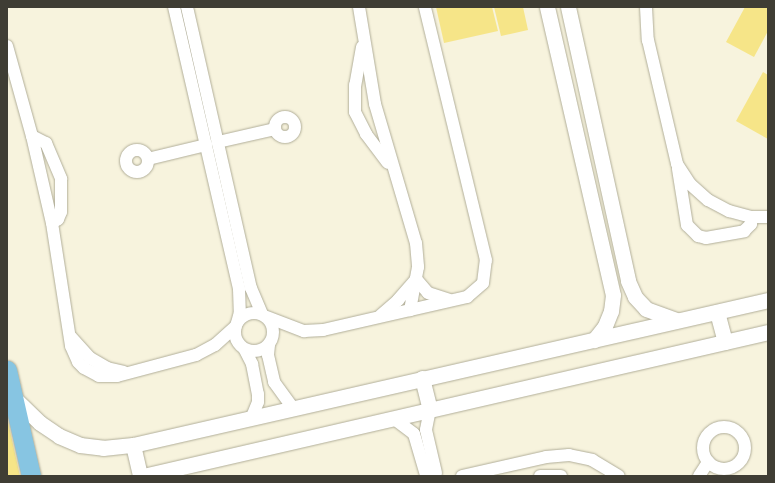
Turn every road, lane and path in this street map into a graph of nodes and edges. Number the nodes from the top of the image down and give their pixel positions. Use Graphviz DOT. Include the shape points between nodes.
graph roads {
  1 [pos="174,7"];
  2 [pos="187,7"];
  3 [pos="359,7"];
  4 [pos="425,7"];
  5 [pos="547,7"];
  6 [pos="568,7"];
  7 [pos="640,7"];
  8 [pos="646,7"];
  9 [pos="646,24"];
  10 [pos="363,38"];
  11 [pos="7,46"];
  12 [pos="355,85"];
  13 [pos="372,86"];
  14 [pos="380,126"];
  15 [pos="275,129"];
  16 [pos="366,134"];
  17 [pos="32,136"];
  18 [pos="212,144"];
  19 [pos="148,159"];
  20 [pos="678,164"];
  21 [pos="392,169"];
  22 [pos="752,217"];
  23 [pos="768,217"];
  24 [pos="52,223"];
  25 [pos="416,279"];
  26 [pos="456,299"];
  27 [pos="768,300"];
  28 [pos="410,310"];
  29 [pos="717,312"];
  30 [pos="264,316"];
  31 [pos="377,317"];
  32 [pos="678,321"];
  33 [pos="236,324"];
  34 [pos="304,330"];
  35 [pos="768,332"];
  36 [pos="753,336"];
  37 [pos="594,340"];
  38 [pos="725,342"];
  39 [pos="768,342"];
  40 [pos="270,344"];
  41 [pos="215,345"];
  42 [pos="243,348"];
  43 [pos="7,370"];
  44 [pos="422,378"];
  45 [pos="274,382"];
  46 [pos="256,385"];
  47 [pos="13,397"];
  48 [pos="293,408"];
  49 [pos="430,409"];
  50 [pos="252,417"];
  51 [pos="393,418"];
  52 [pos="133,445"];
  53 [pos="712,468"];
  54 [pos="433,475"];
  55 [pos="31,476"];
  56 [pos="140,476"];
  57 [pos="144,476"];
  58 [pos="462,476"];
  59 [pos="540,476"];
  60 [pos="561,476"];
  61 [pos="619,476"];
  62 [pos="699,476"];
  1 -- 18 [label="street"];
  2 -- 18 [label="street"];
  3 -- 10 [label="street"];
  4 -- 26 [label="street" via="486,260 486,271 479,287 467,297"];
  5 -- 37 [label="street" via="613,295 611,311 605,326"];
  6 -- 32 [label="street" via="628,281 635,298 646,309"];
  7 -- 9 [label="street"];
  8 -- 9 [label="street"];
  9 -- 20 [label="street"];
  10 -- 12 [label="street"];
  10 -- 13 [label="street"];
  11 -- 17 [label="street"];
  12 -- 13 [label="street"];
  12 -- 16 [label="street" via="355,112"];
  13 -- 14 [label="street"];
  14 -- 16 [label="street"];
  14 -- 21 [label="street"];
  15 -- 18 [label="street"];
  16 -- 21 [label="street"];
  17 -- 24 [label="street"];
  17 -- 24 [label="street" via="46,143 61,179 61,212 58,219"];
  18 -- 19 [label="street"];
  18 -- 30 [label="street" via="251,288"];
  18 -- 33 [label="street" via="239,289 240,312"];
  20 -- 22 [label="street" via="690,184 708,200 729,211"];
  20 -- 22 [label="street" via="685,217 692,231 706,238 739,233 748,228"];
  21 -- 25 [label="street" via="416,243"];
  22 -- 23 [label="street"];
  24 -- 41 [label="street" via="71,337 90,358 107,368 125,373 192,356"];
  25 -- 26 [label="street" via="425,290 437,298"];
  25 -- 28 [label="street"];
  25 -- 31 [label="street" via="398,300"];
  26 -- 28 [label="street"];
  27 -- 29 [label="street"];
  28 -- 31 [label="street"];
  29 -- 32 [label="street"];
  29 -- 38 [label="street"];
  30 -- 33 [label="street" via="248,314"];
  30 -- 34 [label="street"];
  30 -- 40 [label="street" via="274,329"];
  31 -- 34 [label="street" via="323,330"];
  32 -- 37 [label="street"];
  33 -- 41 [label="street"];
  33 -- 42 [label="street" via="234,334"];
  34 -- 40 [label="street" via="286,334"];
  35 -- 36 [label="street"];
  36 -- 38 [label="street"];
  36 -- 39 [label="street"];
  37 -- 44 [label="street"];
  38 -- 49 [label="street"];
  40 -- 42 [label="street" via="262,350"];
  40 -- 45 [label="street" via="268,355"];
  41 -- 42 [label="street"];
  42 -- 46 [label="street" via="252,364"];
  43 -- 47 [label="main road"];
  44 -- 48 [label="street"];
  44 -- 49 [label="street"];
  45 -- 46 [label="street"];
  45 -- 48 [label="street"];
  46 -- 50 [label="street" via="258,402"];
  47 -- 52 [label="street" via="52,432 80,445 103,448"];
  47 -- 55 [label="main road"];
  48 -- 50 [label="street"];
  49 -- 51 [label="street"];
  49 -- 54 [label="street" via="426,430"];
  50 -- 52 [label="street"];
  51 -- 54 [label="street" via="414,434"];
  51 -- 57 [label="street"];
  52 -- 56 [label="street"];
  53 -- 62 [label="street"];
  58 -- 61 [label="street" via="546,457 569,455 592,460"];
  59 -- 60 [label="street"];
}
